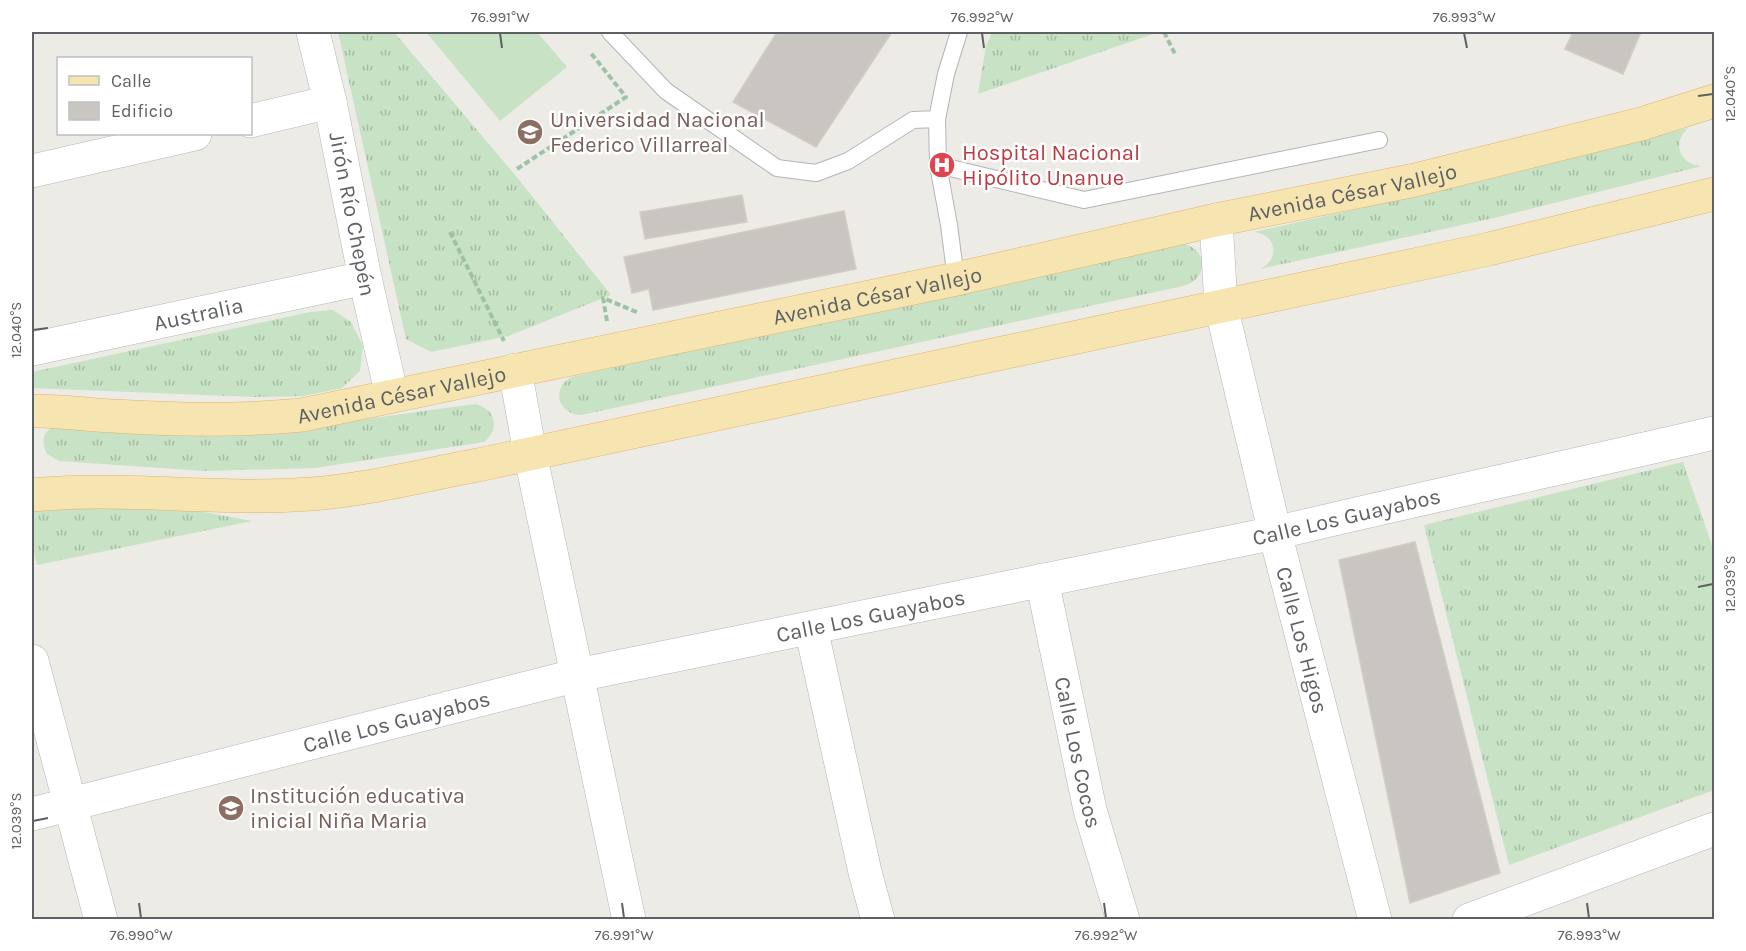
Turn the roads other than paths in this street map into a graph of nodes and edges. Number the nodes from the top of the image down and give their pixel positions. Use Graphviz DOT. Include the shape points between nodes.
graph roads {
  1 [pos="313,32"];
  2 [pos="610,32"];
  3 [pos="959,32"];
  4 [pos="1714,101"];
  5 [pos="330,102"];
  6 [pos="937,119"];
  7 [pos="252,121"];
  8 [pos="191,135"];
  9 [pos="1379,140"];
  10 [pos="938,165"];
  11 [pos="32,171"];
  12 [pos="1714,194"];
  13 [pos="1216,220"];
  14 [pos="365,278"];
  15 [pos="956,279"];
  16 [pos="1221,306"];
  17 [pos="32,347"];
  18 [pos="515,370"];
  19 [pos="392,396"];
  20 [pos="32,411"];
  21 [pos="1714,433"];
  22 [pos="530,453"];
  23 [pos="32,495"];
  24 [pos="1275,533"];
  25 [pos="1042,580"];
  26 [pos="811,628"];
  27 [pos="32,661"];
  28 [pos="578,675"];
  29 [pos="71,803"];
  30 [pos="32,814"];
  31 [pos="1714,829"];
  32 [pos="623,918"];
  33 [pos="101,920"];
  34 [pos="878,920"];
  35 [pos="1123,920"];
  36 [pos="1375,920"];
  37 [pos="1470,920"];
  1 -- 5 [label="street, Jirón Río Chepén"];
  2 -- 6 [label="lane" via="666,92 777,168 816,173 848,160 913,120"];
  3 -- 6 [label="lane"];
  4 -- 13 [label="main road, Avenida César Vallejo" via="1641,124 1415,180"];
  5 -- 7 [label="street"];
  5 -- 14 [label="street, Jirón Río Chepén"];
  6 -- 10 [label="lane"];
  8 -- 11 [label="street"];
  9 -- 10 [label="lane" via="1084,200"];
  10 -- 15 [label="lane"];
  12 -- 16 [label="main road" via="1489,249"];
  13 -- 15 [label="main road, Avenida César Vallejo"];
  13 -- 16 [label="street, Calle Los Higos"];
  14 -- 17 [label="street, Australia"];
  14 -- 19 [label="street, Jirón Río Chepén"];
  15 -- 18 [label="main road, Avenida César Vallejo"];
  16 -- 22 [label="main road"];
  16 -- 24 [label="street, Calle Los Higos"];
  18 -- 19 [label="main road, Avenida César Vallejo"];
  18 -- 22 [label="street"];
  19 -- 20 [label="main road, Avenida César Vallejo" via="302,415 257,419"];
  21 -- 24 [label="street, Calle Los Guayabos"];
  22 -- 23 [label="main road" via="312,494"];
  22 -- 28 [label="street"];
  24 -- 25 [label="street, Calle Los Guayabos"];
  24 -- 36 [label="street, Calle Los Higos"];
  25 -- 26 [label="street, Calle Los Guayabos"];
  25 -- 35 [label="street, Calle Los Cocos" via="1090,810"];
  26 -- 28 [label="street, Calle Los Guayabos"];
  26 -- 34 [label="street"];
  27 -- 29 [label="street"];
  28 -- 29 [label="street, Calle Los Guayabos"];
  28 -- 32 [label="street"];
  29 -- 30 [label="street, Calle Los Guayabos"];
  29 -- 33 [label="street"];
  31 -- 37 [label="street"];
}
